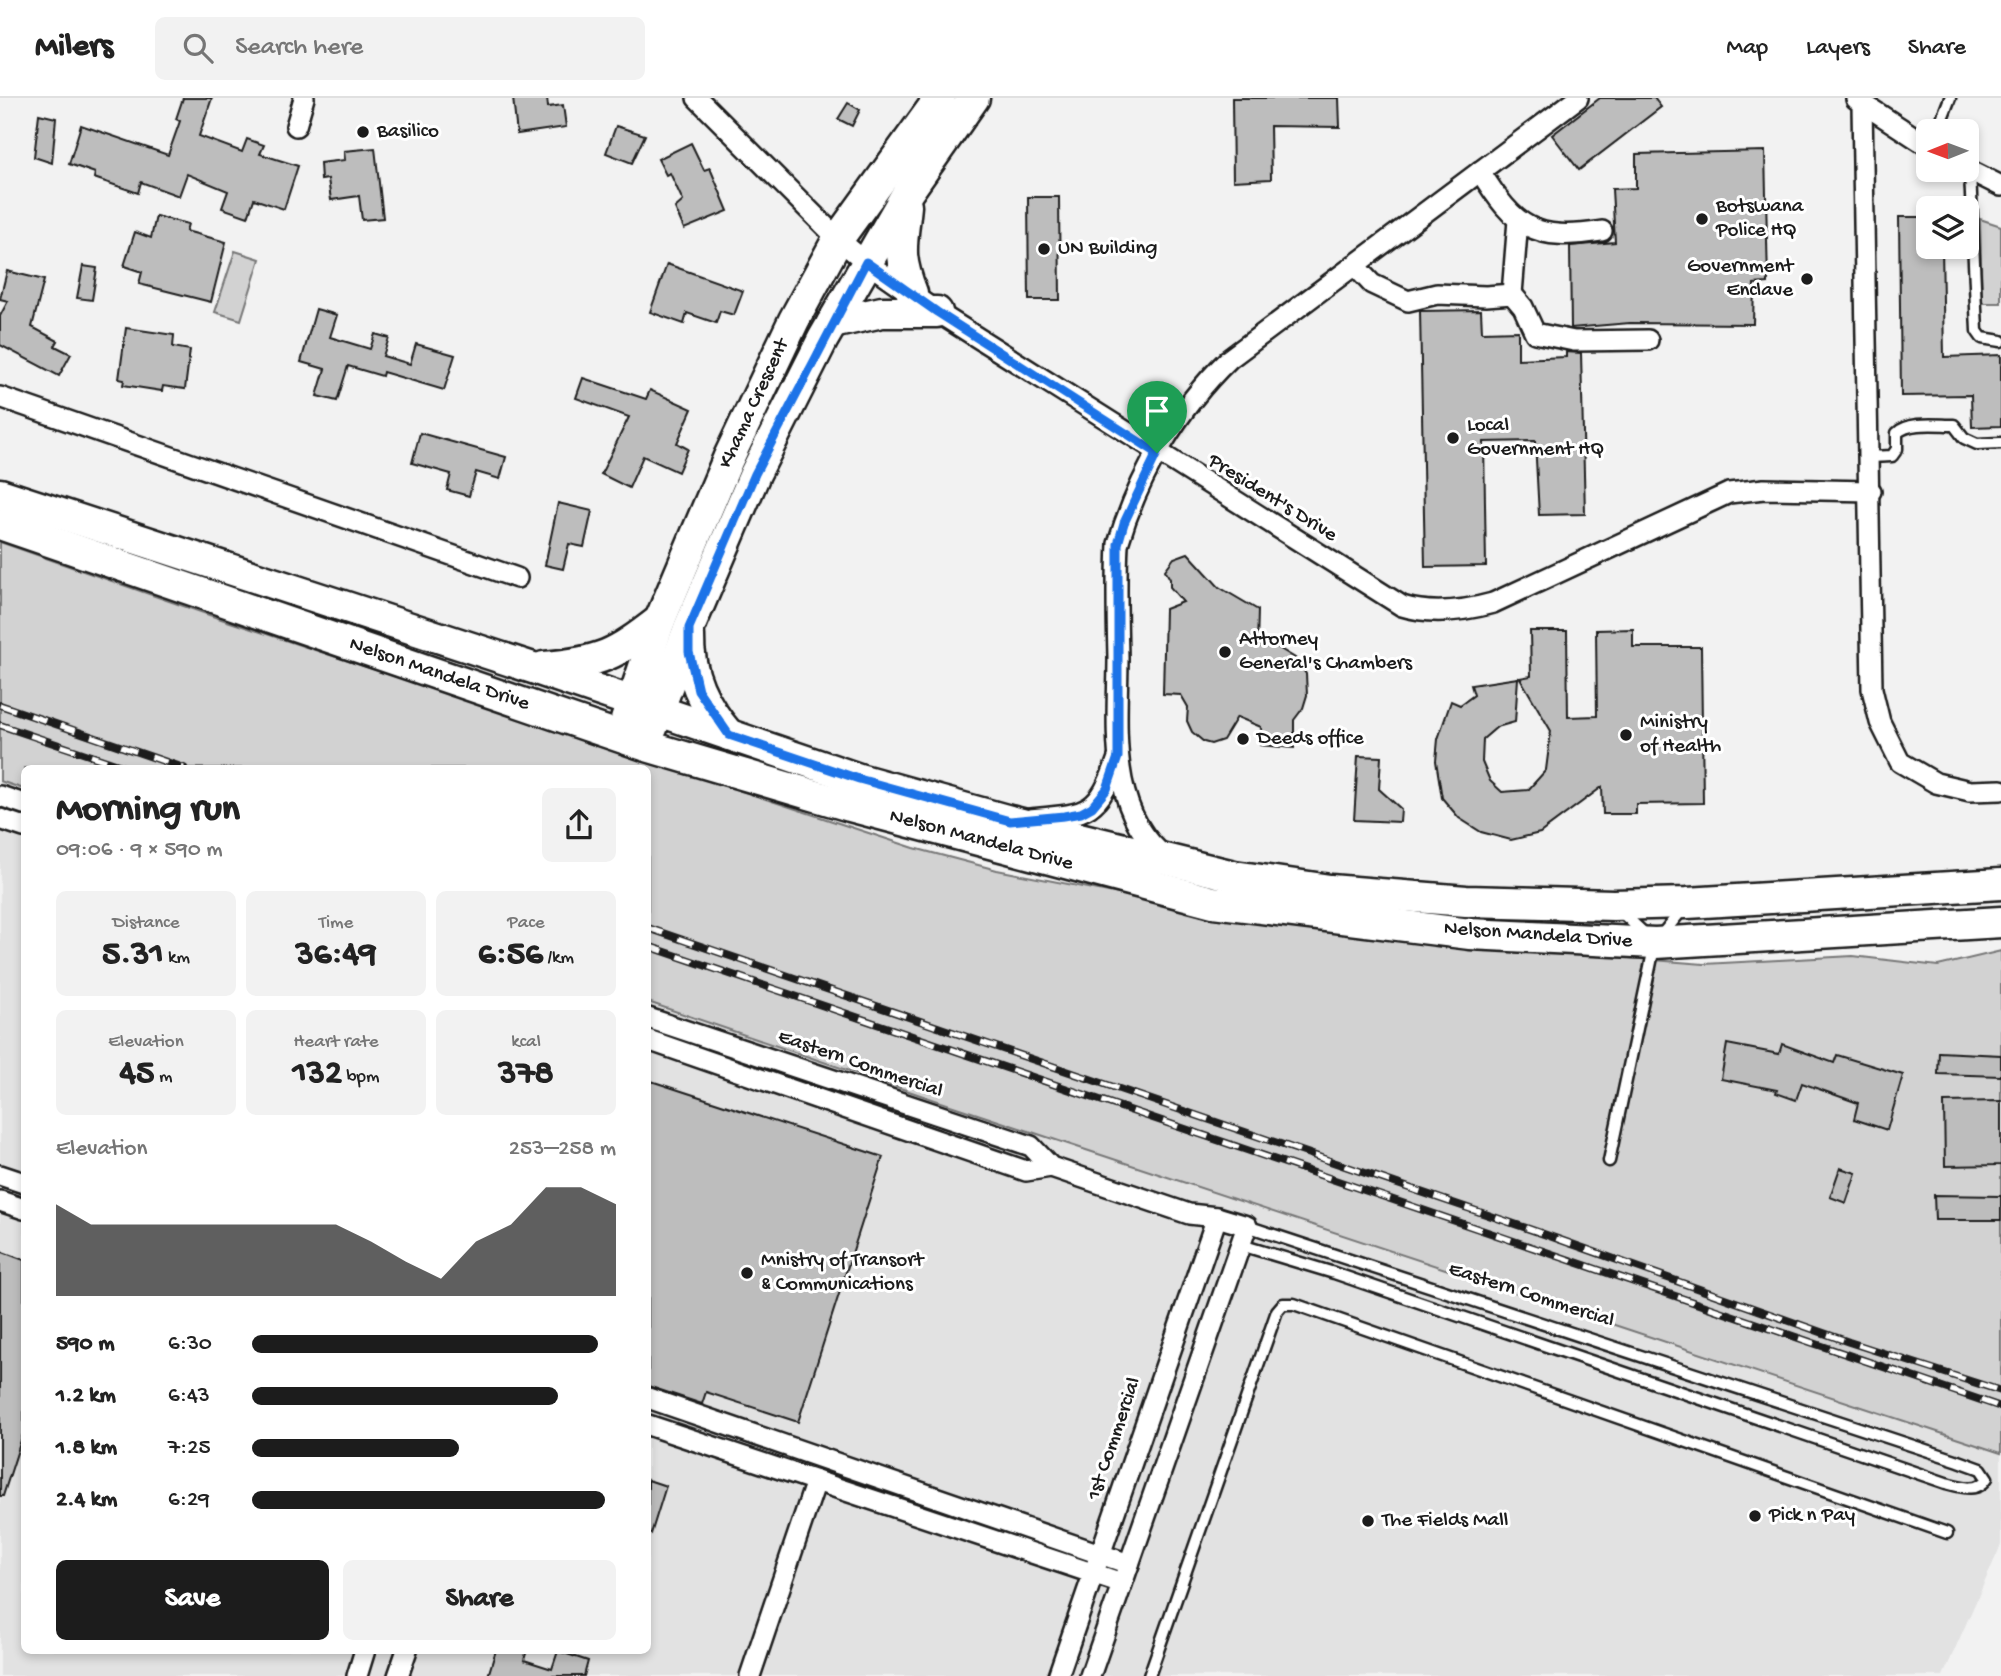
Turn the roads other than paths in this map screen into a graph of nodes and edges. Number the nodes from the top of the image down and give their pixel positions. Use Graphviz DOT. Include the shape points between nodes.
graph roads {
  1 [pos="304,98"];
  2 [pos="697,98"];
  3 [pos="940,98"];
  4 [pos="974,98"];
  5 [pos="1578,98"];
  6 [pos="1950,98"];
  7 [pos="1859,102"];
  8 [pos="1942,119"];
  9 [pos="296,126"];
  10 [pos="1916,138"];
  11 [pos="1480,171"];
  12 [pos="1979,175"];
  13 [pos="1970,182"];
  14 [pos="2001,187"];
  15 [pos="908,192"];
  16 [pos="1518,220"];
  17 [pos="1602,231"];
  18 [pos="838,239"];
  19 [pos="866,262"];
  20 [pos="1354,265"];
  21 [pos="912,293"];
  22 [pos="1512,294"];
  23 [pos="937,312"];
  24 [pos="832,323"];
  25 [pos="1648,340"];
  26 [pos="2001,341"];
  27 [pos="0,397"];
  28 [pos="2001,443"];
  29 [pos="1157,453"];
  30 [pos="1870,457"];
  31 [pos="1871,491"];
  32 [pos="0,494"];
  33 [pos="0,524"];
  34 [pos="517,578"];
  35 [pos="660,620"];
  36 [pos="689,628"];
  37 [pos="533,668"];
  38 [pos="644,706"];
  39 [pos="729,735"];
  40 [pos="634,742"];
  41 [pos="1118,757"];
  42 [pos="2001,790"];
  43 [pos="0,796"];
  44 [pos="21,803"];
  45 [pos="0,819"];
  46 [pos="1010,821"];
  47 [pos="21,826"];
  48 [pos="1171,861"];
  49 [pos="2001,884"];
  50 [pos="1687,903"];
  51 [pos="1613,905"];
  52 [pos="2001,922"];
  53 [pos="1655,943"];
  54 [pos="651,1019"];
  55 [pos="651,1041"];
  56 [pos="1609,1161"];
  57 [pos="1051,1167"];
  58 [pos="0,1175"];
  59 [pos="21,1182"];
  60 [pos="0,1201"];
  61 [pos="21,1208"];
  62 [pos="1189,1214"];
  63 [pos="1217,1217"];
  64 [pos="1247,1226"];
  65 [pos="1210,1236"];
  66 [pos="1241,1245"];
  67 [pos="651,1399"];
  68 [pos="651,1426"];
  69 [pos="816,1481"];
  70 [pos="1947,1533"];
  71 [pos="1095,1563"];
  72 [pos="1129,1564"];
  73 [pos="1122,1583"];
  74 [pos="365,1654"];
  75 [pos="406,1654"];
  76 [pos="357,1676"];
  77 [pos="398,1676"];
  78 [pos="750,1676"];
  79 [pos="1058,1676"];
  80 [pos="1090,1676"];
  81 [pos="1149,1676"];
  1 -- 9 [label="street"];
  2 -- 18 [label="street, President's Drive"];
  3 -- 18 [label="main road, Khama Crescent"];
  4 -- 15 [label="main road, Khama Crescent"];
  5 -- 11 [label="street"];
  6 -- 8 [label="lane"];
  7 -- 10 [label="street"];
  7 -- 30 [label="street"];
  11 -- 16 [label="street" via="1508,213"];
  11 -- 20 [label="street"];
  12 -- 14 [label="street"];
  13 -- 26 [label="lane" via="1977,331 1982,338"];
  15 -- 19 [label="main road, Khama Crescent"];
  15 -- 21 [label="main road" via="901,266"];
  16 -- 17 [label="street" via="1534,231 1574,236"];
  16 -- 22 [label="street"];
  18 -- 19 [label="street, President's Drive"];
  18 -- 35 [label="main road, Khama Crescent" via="728,459"];
  19 -- 21 [label="street, President's Drive"];
  19 -- 24 [label="main road, Khama Crescent"];
  20 -- 22 [label="street" via="1372,284 1408,301 1437,294"];
  20 -- 29 [label="street" via="1212,374"];
  21 -- 23 [label="street, President's Drive"];
  22 -- 25 [label="street" via="1535,333 1574,341"];
  23 -- 24 [label="main road" via="882,312"];
  23 -- 29 [label="street, President's Drive"];
  24 -- 36 [label="main road, Khama Crescent" via="755,474"];
  27 -- 34 [label="street"];
  28 -- 30 [label="lane" via="1977,444 1964,438 1954,425 1911,427 1897,433 1892,456"];
  29 -- 31 [label="street, President's Drive" via="1388,599 1418,611 1470,610 1493,603 1729,493"];
  29 -- 41 [label="street" via="1118,544"];
  30 -- 31 [label="street"];
  31 -- 42 [label="street" via="1872,689 1880,722 1900,762 1936,783 1970,791"];
  32 -- 37 [label="main road, Nelson Mandela Drive"];
  33 -- 40 [label="main road, Nelson Mandela Drive"];
  35 -- 37 [label="main road" via="606,656"];
  35 -- 38 [label="main road, Khama Crescent"];
  36 -- 38 [label="main road, Khama Crescent"];
  36 -- 39 [label="main road" via="698,690"];
  37 -- 38 [label="main road, Nelson Mandela Drive"];
  38 -- 39 [label="main road, Nelson Mandela Drive"];
  38 -- 40 [label="main road, Khama Crescent"];
  39 -- 46 [label="main road, Nelson Mandela Drive" via="859,779"];
  40 -- 53 [label="main road, Nelson Mandela Drive" via="990,845 1213,902 1470,934"];
  41 -- 46 [label="street" via="1107,789 1092,807 1081,813"];
  41 -- 48 [label="street" via="1136,820 1153,847"];
  43 -- 44 [label="street"];
  45 -- 47 [label="street"];
  46 -- 48 [label="main road, Nelson Mandela Drive"];
  48 -- 51 [label="main road, Nelson Mandela Drive" via="1330,890 1466,901"];
  49 -- 50 [label="main road, Nelson Mandela Drive"];
  50 -- 51 [label="main road, Nelson Mandela Drive"];
  50 -- 53 [label="lane"];
  51 -- 53 [label="lane"];
  52 -- 53 [label="main road, Nelson Mandela Drive"];
  53 -- 56 [label="lane"];
  54 -- 57 [label="street, Eastern Commercial" via="1031,1146"];
  55 -- 57 [label="street, Eastern Commercial" via="1026,1171"];
  57 -- 62 [label="street, Eastern Commercial"];
  58 -- 59 [label="street"];
  60 -- 61 [label="street"];
  62 -- 63 [label="street, Eastern Commercial"];
  62 -- 65 [label="street"];
  63 -- 64 [label="street, Eastern Commercial"];
  63 -- 65 [label="street, 1st Commercial"];
  64 -- 66 [label="street"];
  64 -- 66 [label="lane, Eastern Commercial" via="1959,1461 1981,1469 1986,1482 1970,1488 1946,1483"];
  65 -- 66 [label="street"];
  65 -- 71 [label="street, 1st Commercial"];
  66 -- 72 [label="street"];
  67 -- 71 [label="street"];
  68 -- 69 [label="street"];
  69 -- 71 [label="street"];
  69 -- 78 [label="street"];
  70 -- 81 [label="lane" via="1294,1304 1283,1304"];
  71 -- 72 [label="street"];
  71 -- 73 [label="street"];
  71 -- 79 [label="street, 1st Commercial"];
  72 -- 73 [label="street"];
  73 -- 80 [label="street"];
  74 -- 76 [label="street"];
  75 -- 77 [label="street"];
}
